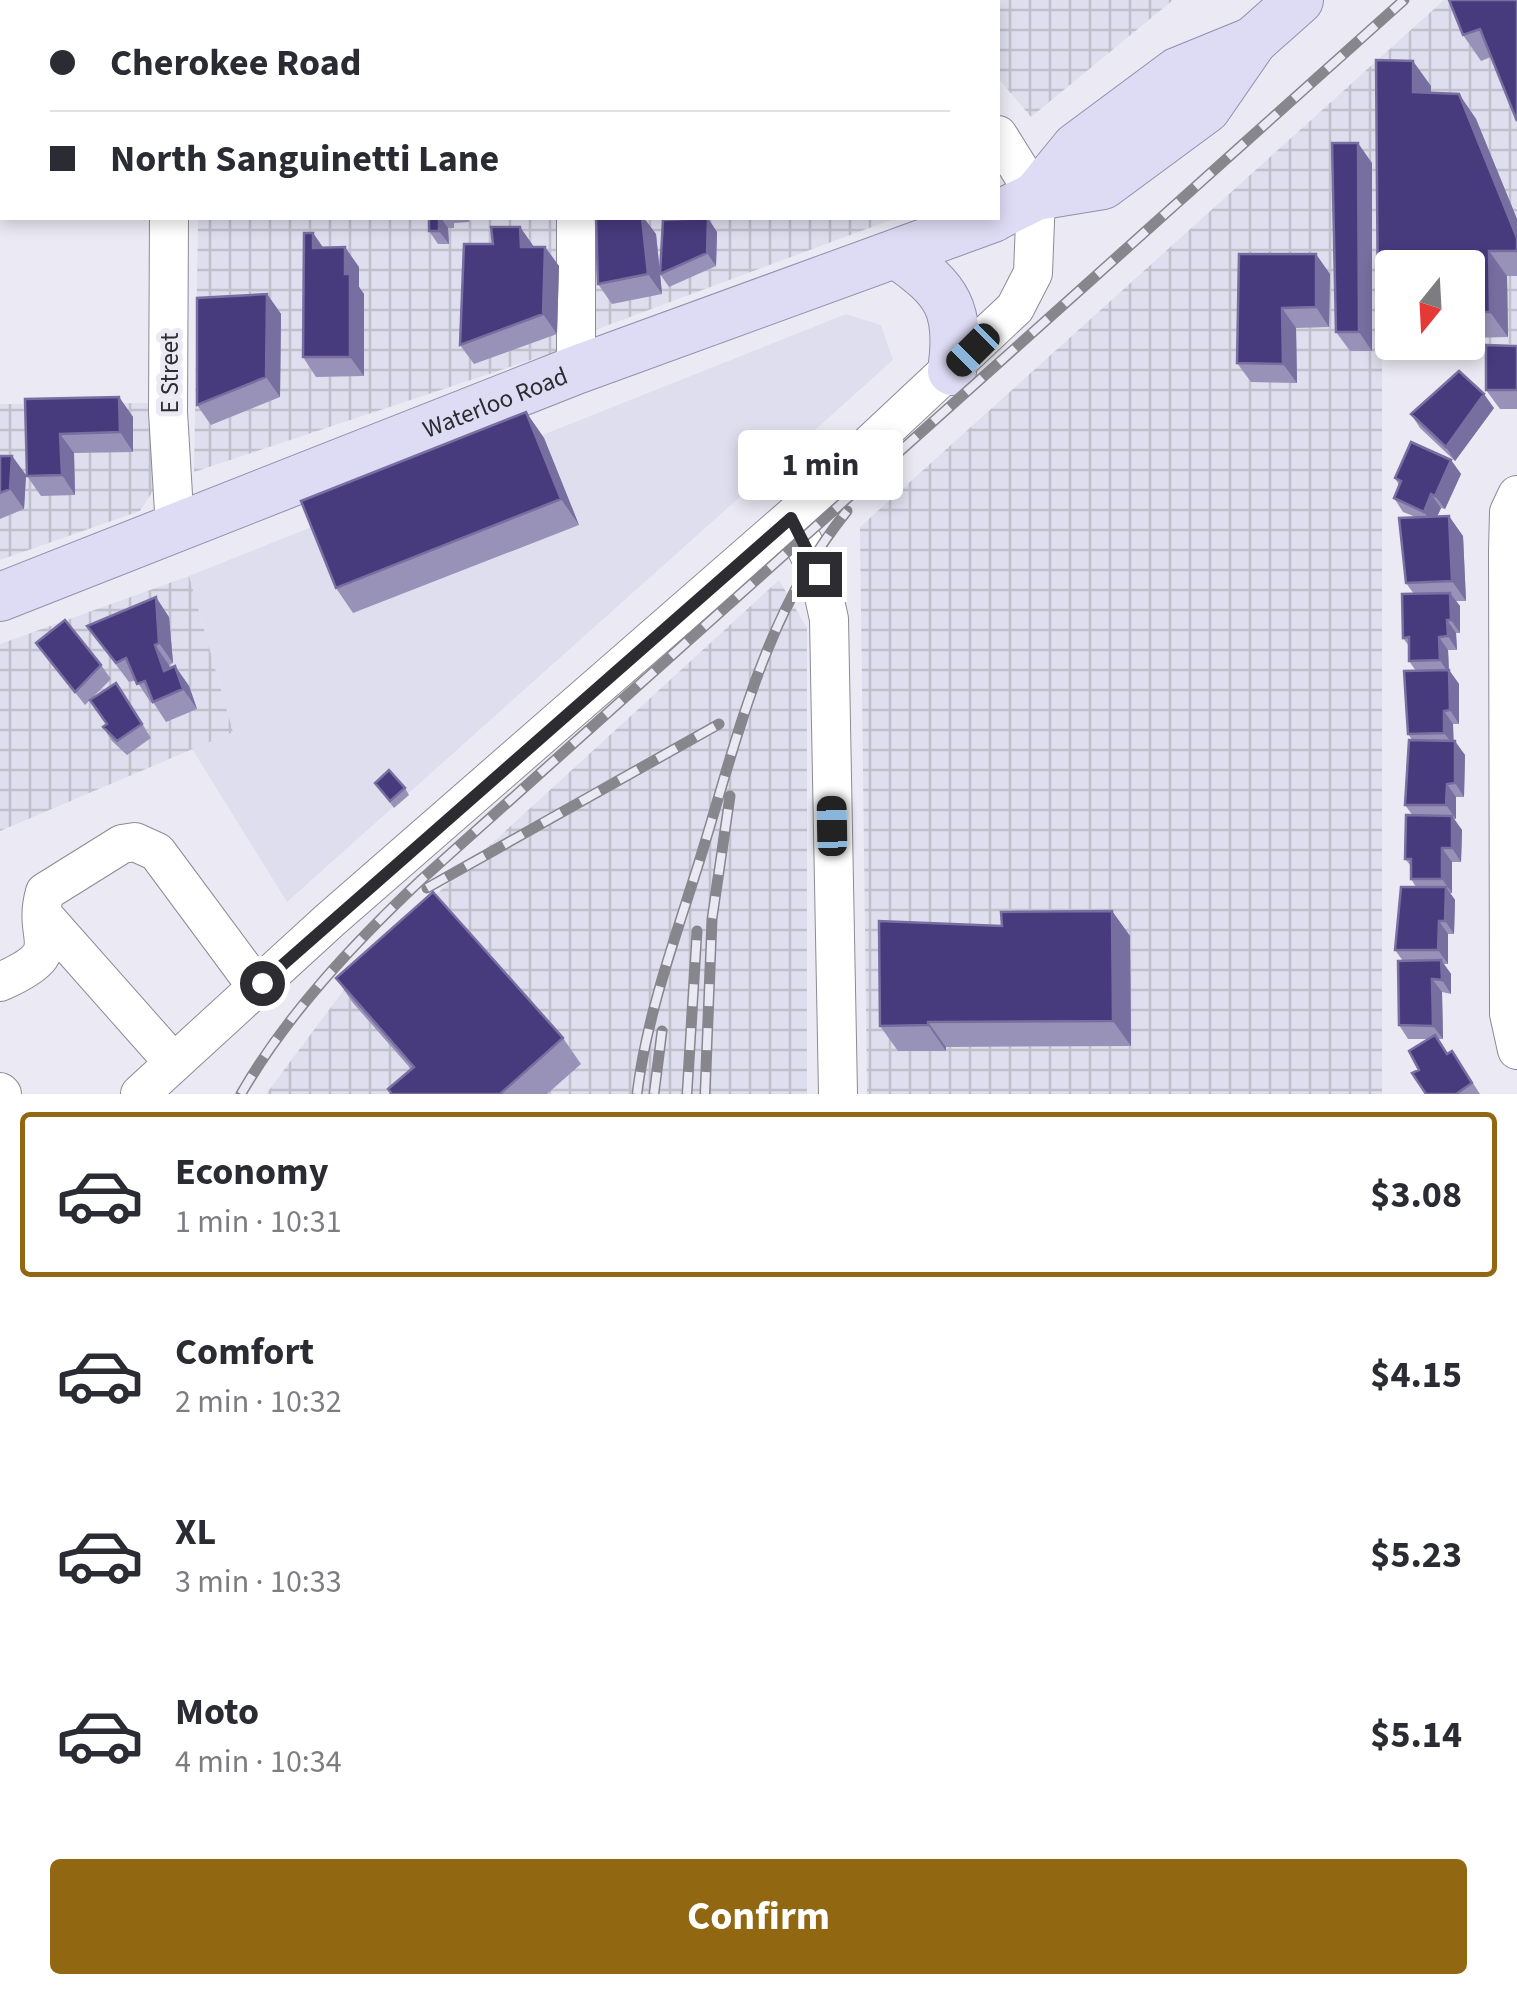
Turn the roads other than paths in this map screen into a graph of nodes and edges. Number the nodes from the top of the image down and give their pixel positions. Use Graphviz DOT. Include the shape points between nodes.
graph roads {
  1 [pos="1300,1"];
  2 [pos="1000,148"];
  3 [pos="1009,209"];
  4 [pos="169,220"];
  5 [pos="576,220"];
  6 [pos="982,220"];
  7 [pos="898,254"];
  8 [pos="576,370"];
  9 [pos="952,371"];
  10 [pos="1517,495"];
  11 [pos="791,518"];
  12 [pos="175,528"];
  13 [pos="0,597"];
  14 [pos="43,915"];
  15 [pos="0,982"];
  16 [pos="257,987"];
  17 [pos="1517,1050"];
  18 [pos="174,1063"];
  19 [pos="140,1094"];
  20 [pos="838,1094"];
  1 -- 3 [label="main road, Waterloo Road" via="1252,41 1206,109 1104,185"];
  2 -- 3 [label="street"];
  3 -- 9 [label="street" via="1033,274 1015,308"];
  4 -- 12 [label="street, E Street"];
  5 -- 8 [label="street"];
  6 -- 7 [label="main road, Waterloo Road"];
  7 -- 8 [label="main road, Waterloo Road"];
  7 -- 9 [label="main road" via="935,280 952,310"];
  8 -- 12 [label="main road, Waterloo Road"];
  9 -- 11 [label="street"];
  10 -- 17 [label="street" via="1509,512 1508,550 1509,1014"];
  11 -- 16 [label="street"];
  11 -- 20 [label="street" via="819,574 828,620"];
  12 -- 13 [label="main road, Waterloo Road"];
  14 -- 15 [label="street" via="46,950"];
  14 -- 16 [label="street" via="45,892 122,844 146,845 158,852"];
  14 -- 18 [label="street"];
  16 -- 18 [label="street"];
  18 -- 19 [label="street"];
}
